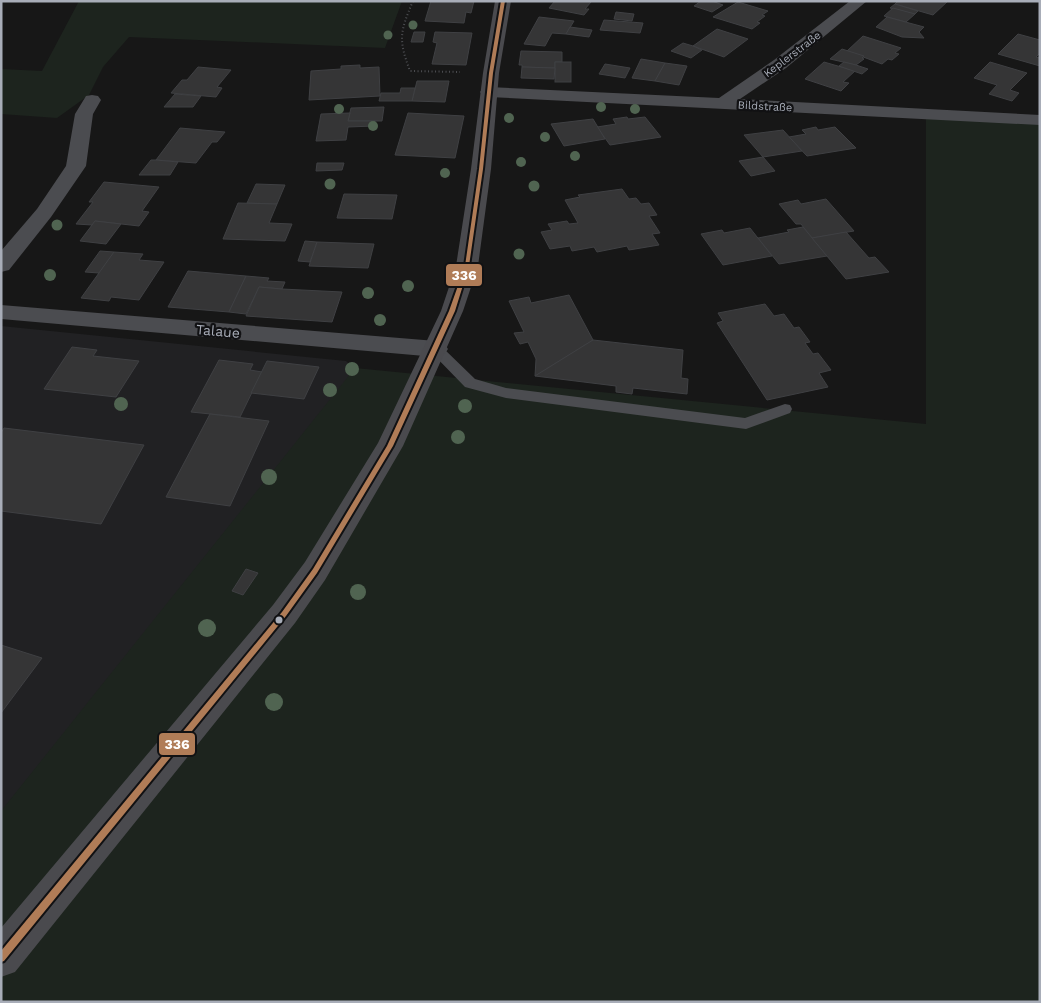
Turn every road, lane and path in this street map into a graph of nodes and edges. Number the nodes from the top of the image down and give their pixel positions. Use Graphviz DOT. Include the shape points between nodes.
graph roads {
  1 [pos="413,1"];
  2 [pos="503,1"];
  3 [pos="860,1"];
  4 [pos="490,83"];
  5 [pos="92,100"];
  6 [pos="722,104"];
  7 [pos="1040,120"];
  8 [pos="1,265"];
  9 [pos="1,312"];
  10 [pos="436,349"];
  11 [pos="784,409"];
  12 [pos="1,958"];
  1 -- 4 [label="path" via="401,29 400,42 410,71"];
  2 -- 4 [label="street"];
  3 -- 6 [label="street, Keplerstraße" via="780,64"];
  4 -- 6 [label="street, Bildstraße"];
  4 -- 10 [label="street" via="467,266"];
  5 -- 8 [label="street" via="84,114 76,166 44,213"];
  6 -- 7 [label="street, Bildstraße"];
  9 -- 10 [label="street, Talaue"];
  10 -- 11 [label="lane" via="470,383 506,393 746,424"];
  10 -- 12 [label="street" via="390,446 315,571 284,614"];
}
